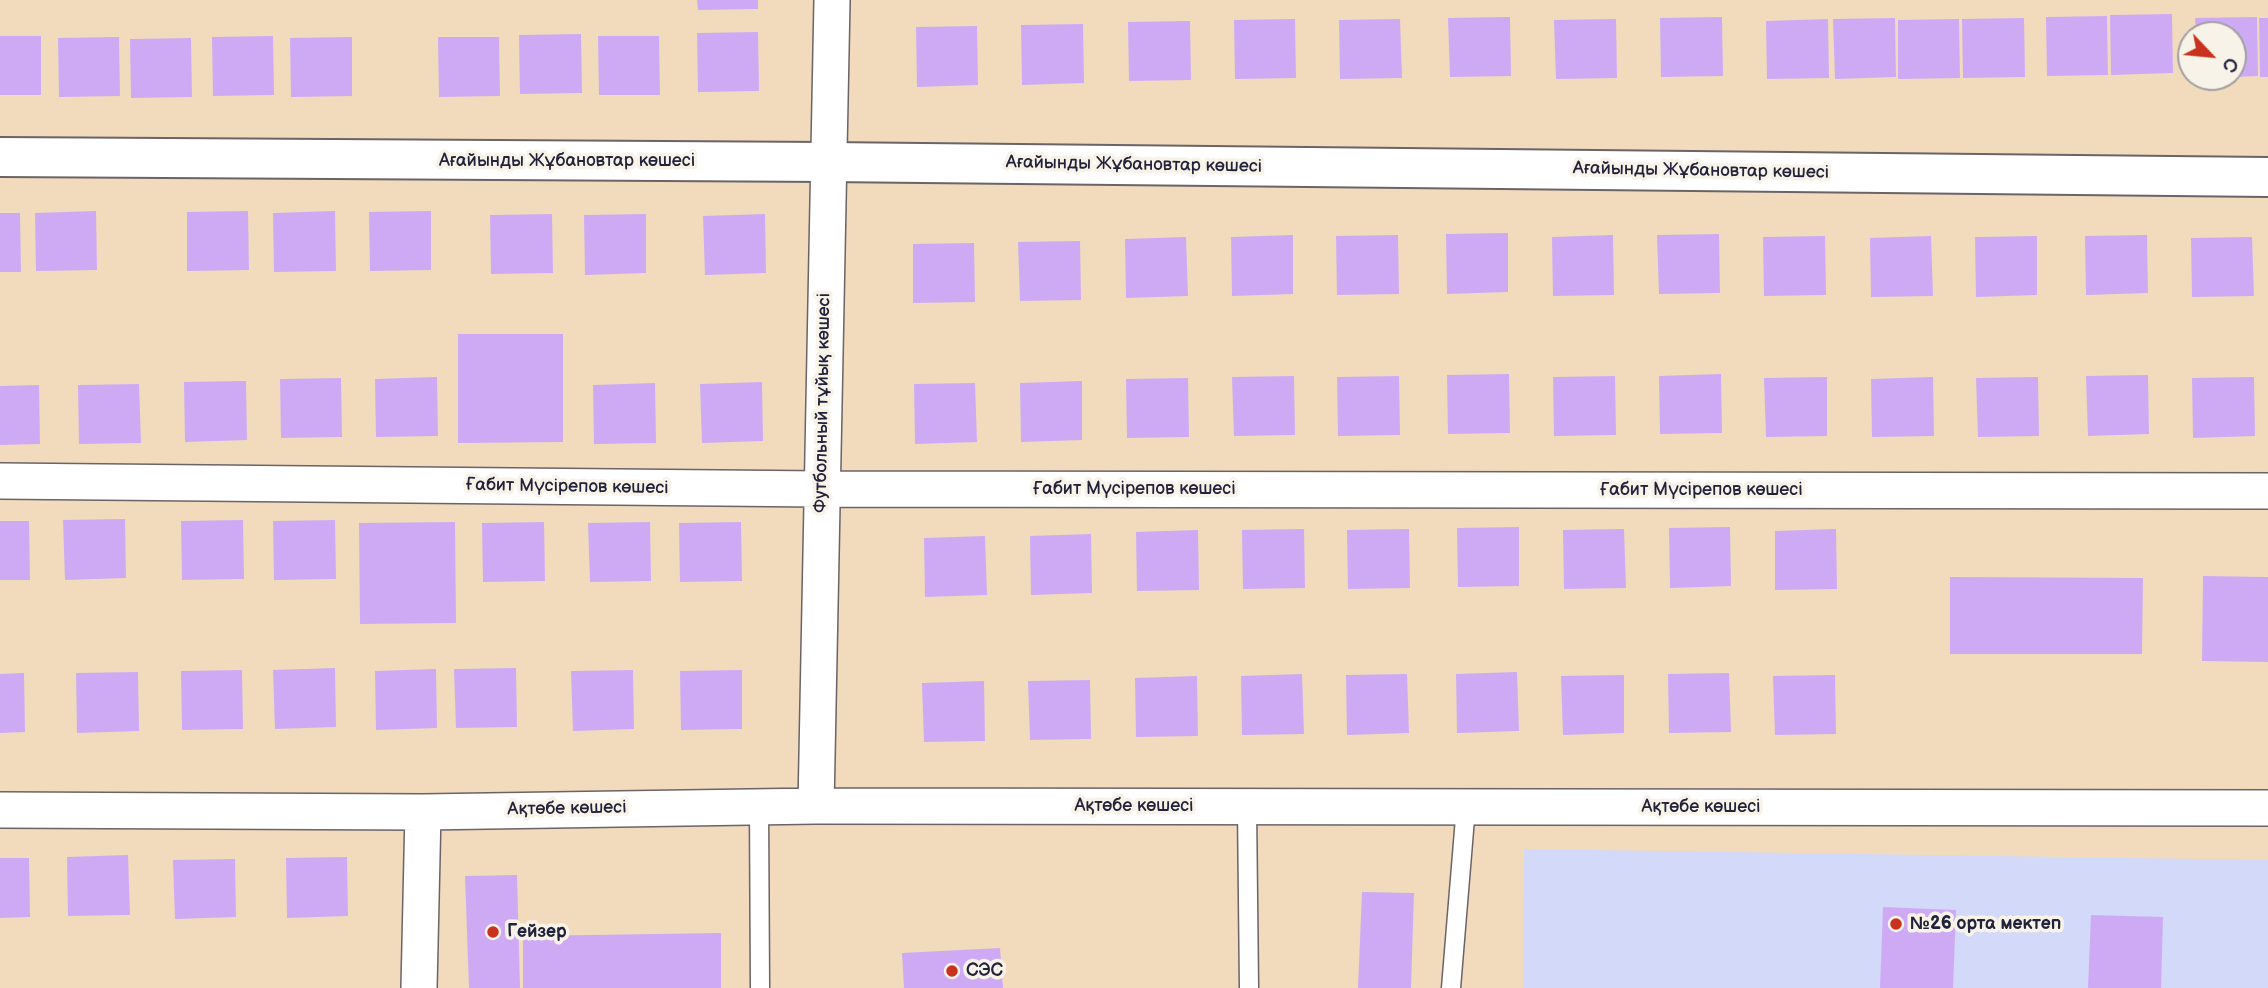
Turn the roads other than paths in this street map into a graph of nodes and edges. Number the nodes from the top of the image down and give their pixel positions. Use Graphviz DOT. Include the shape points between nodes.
graph roads {
  1 [pos="832,0"];
  2 [pos="0,157"];
  3 [pos="827,162"];
  4 [pos="2268,177"];
  5 [pos="0,481"];
  6 [pos="821,489"];
  7 [pos="2268,491"];
  8 [pos="759,806"];
  9 [pos="816,806"];
  10 [pos="1466,806"];
  11 [pos="1247,807"];
  12 [pos="2268,808"];
  13 [pos="0,810"];
  14 [pos="423,811"];
  15 [pos="419,988"];
  16 [pos="760,988"];
  17 [pos="1249,988"];
  18 [pos="1451,988"];
  1 -- 3 [label="street, Футбольный тұйық көшесі"];
  2 -- 3 [label="street, Ағайынды Жұбановтар көшесі"];
  3 -- 4 [label="street, Ағайынды Жұбановтар көшесі"];
  3 -- 6 [label="street, Футбольный тұйық көшесі"];
  5 -- 6 [label="street, Ғабит Мүсірепов көшесі"];
  6 -- 7 [label="street, Ғабит Мүсірепов көшесі"];
  6 -- 9 [label="street, Футбольный тұйық көшесі"];
  8 -- 9 [label="street, Ақтөбе көшесі"];
  8 -- 14 [label="street, Ақтөбе көшесі"];
  8 -- 16 [label="lane"];
  9 -- 11 [label="street, Ақтөбе көшесі"];
  10 -- 11 [label="street, Ақтөбе көшесі"];
  10 -- 12 [label="street, Ақтөбе көшесі"];
  10 -- 18 [label="lane"];
  11 -- 17 [label="lane"];
  13 -- 14 [label="street, Ақтөбе көшесі"];
  14 -- 15 [label="street"];
}
